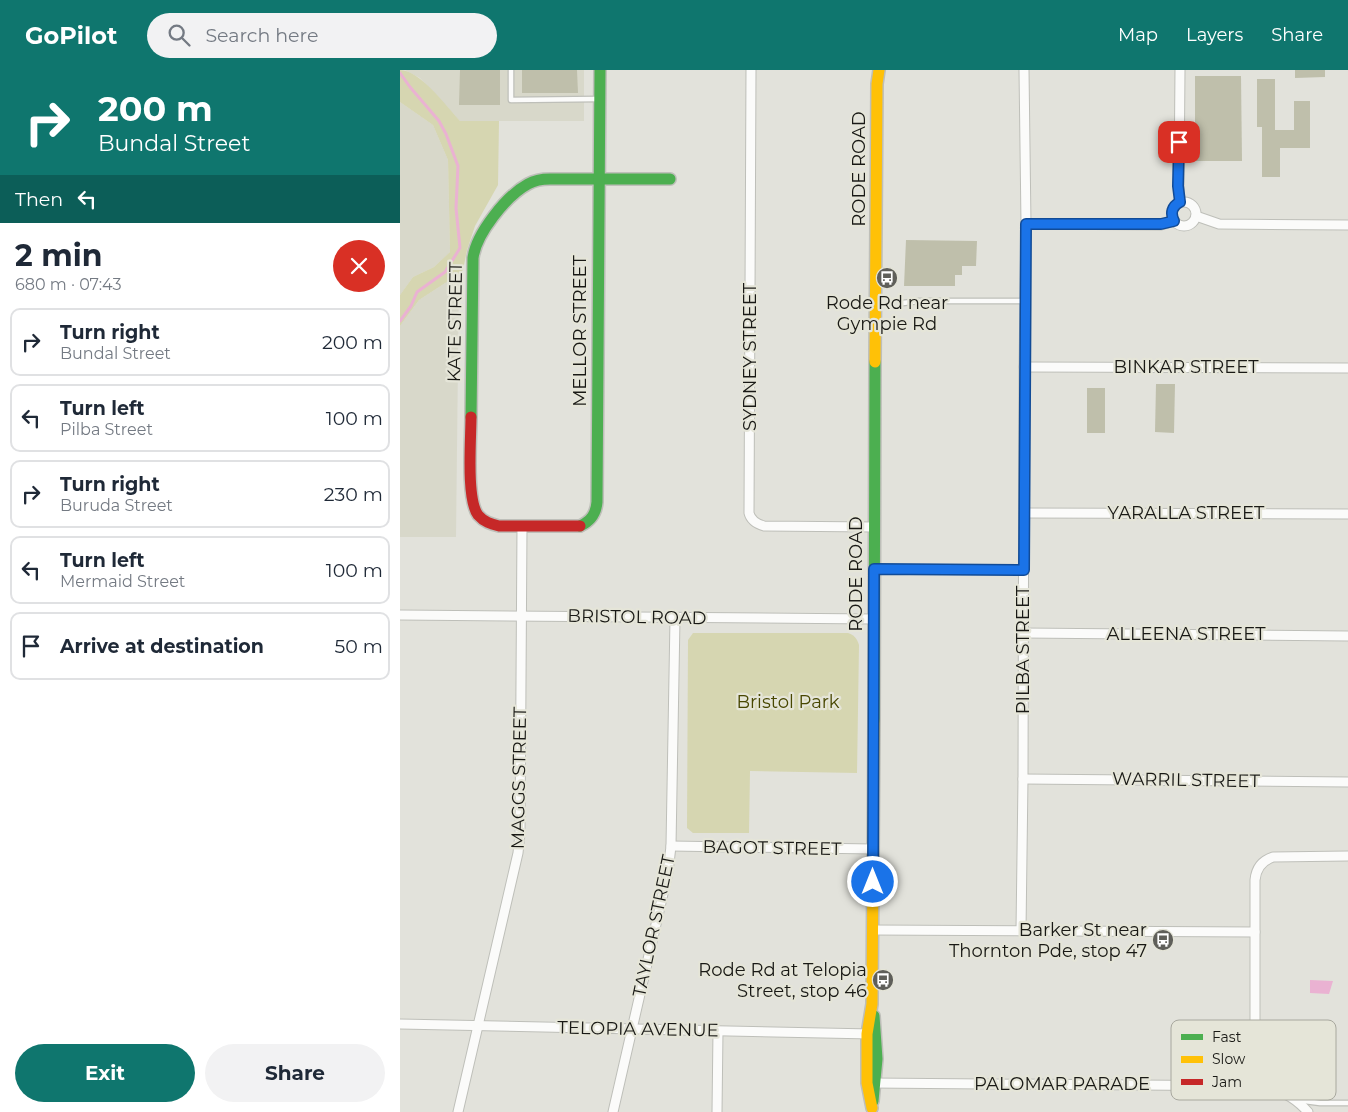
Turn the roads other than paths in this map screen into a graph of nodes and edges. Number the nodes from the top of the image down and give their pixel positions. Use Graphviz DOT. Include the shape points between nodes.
graph roads {
  1 [pos="511,70"];
  2 [pos="600,70"];
  3 [pos="752,70"];
  4 [pos="874,70"];
  5 [pos="879,70"];
  6 [pos="1024,70"];
  7 [pos="1180,70"];
  8 [pos="877,84"];
  9 [pos="600,99"];
  10 [pos="599,179"];
  11 [pos="670,179"];
  12 [pos="1180,202"];
  13 [pos="1196,216"];
  14 [pos="1174,221"];
  15 [pos="1026,224"];
  16 [pos="1348,225"];
  17 [pos="1025,301"];
  18 [pos="903,302"];
  19 [pos="1024,366"];
  20 [pos="1348,368"];
  21 [pos="1024,513"];
  22 [pos="1348,514"];
  23 [pos="522,527"];
  24 [pos="874,527"];
  25 [pos="874,569"];
  26 [pos="1024,570"];
  27 [pos="400,615"];
  28 [pos="521,616"];
  29 [pos="675,618"];
  30 [pos="874,619"];
  31 [pos="1023,633"];
  32 [pos="1348,636"];
  33 [pos="1023,779"];
  34 [pos="1348,782"];
  35 [pos="672,846"];
  36 [pos="873,849"];
  37 [pos="1348,856"];
  38 [pos="872,930"];
  39 [pos="1021,930"];
  40 [pos="1255,932"];
  41 [pos="1255,1020"];
  42 [pos="400,1024"];
  43 [pos="478,1026"];
  44 [pos="631,1030"];
  45 [pos="718,1031"];
  46 [pos="872,1034"];
  47 [pos="872,1083"];
  48 [pos="1171,1085"];
  49 [pos="1296,1100"];
  50 [pos="1348,1103"];
  51 [pos="872,1110"];
  52 [pos="458,1112"];
  53 [pos="613,1112"];
  54 [pos="717,1112"];
  55 [pos="1308,1112"];
  1 -- 9 [label="lane" via="511,100"];
  2 -- 9 [label="street, MELLOR STREET"];
  3 -- 24 [label="street, SYDNEY STREET" via="750,516 764,526"];
  4 -- 8 [label="street, RODE ROAD"];
  5 -- 8 [label="street, RODE ROAD"];
  6 -- 15 [label="street, PILBA STREET"];
  7 -- 12 [label="street"];
  8 -- 24 [label="street, RODE ROAD"];
  9 -- 10 [label="street, MELLOR STREET"];
  10 -- 11 [label="street, KATE STREET"];
  10 -- 23 [label="street, MELLOR STREET" via="596,509 591,520 579,527"];
  10 -- 23 [label="street, KATE STREET" via="539,180 526,184 484,230 474,251 472,499 476,512 488,524"];
  12 -- 13 [label="street" via="1192,205"];
  12 -- 14 [label="street" via="1172,210"];
  13 -- 14 [label="street" via="1188,225 1180,226"];
  13 -- 16 [label="street" via="1219,224"];
  14 -- 15 [label="street" via="1161,224"];
  15 -- 17 [label="street, PILBA STREET"];
  17 -- 18 [label="lane"];
  17 -- 19 [label="street, PILBA STREET"];
  19 -- 20 [label="street, BINKAR STREET"];
  19 -- 21 [label="street, PILBA STREET"];
  21 -- 22 [label="street, YARALLA STREET"];
  21 -- 26 [label="street, PILBA STREET"];
  23 -- 28 [label="street, MAGGS STREET"];
  24 -- 25 [label="street, RODE ROAD"];
  25 -- 26 [label="street"];
  25 -- 30 [label="street, RODE ROAD"];
  26 -- 31 [label="street, PILBA STREET"];
  27 -- 28 [label="street, BRISTOL ROAD"];
  28 -- 29 [label="street, BRISTOL ROAD"];
  28 -- 43 [label="street, MAGGS STREET" via="520,834"];
  29 -- 30 [label="street, BRISTOL ROAD"];
  29 -- 35 [label="street, TAYLOR STREET"];
  30 -- 36 [label="street, RODE ROAD"];
  31 -- 32 [label="street, ALLEENA STREET"];
  31 -- 33 [label="street, PILBA STREET"];
  33 -- 34 [label="street, WARRIL STREET"];
  33 -- 39 [label="street, PILBA STREET"];
  35 -- 36 [label="street, BAGOT STREET"];
  35 -- 44 [label="street, TAYLOR STREET"];
  36 -- 38 [label="street, RODE ROAD"];
  37 -- 40 [label="street" via="1279,856 1263,862 1256,875"];
  38 -- 39 [label="street"];
  38 -- 46 [label="street, RODE ROAD"];
  39 -- 40 [label="street"];
  40 -- 41 [label="street"];
  42 -- 43 [label="street, TELOPIA AVENUE"];
  43 -- 44 [label="street, TELOPIA AVENUE"];
  43 -- 52 [label="street, MAGGS STREET"];
  44 -- 45 [label="street, TELOPIA AVENUE"];
  44 -- 53 [label="street, TAYLOR STREET"];
  45 -- 46 [label="street, TELOPIA AVENUE"];
  45 -- 54 [label="street"];
  46 -- 47 [label="street, RODE ROAD"];
  47 -- 48 [label="street, PALOMAR PARADE"];
  47 -- 51 [label="street, RODE ROAD"];
  49 -- 50 [label="lane"];
  49 -- 55 [label="street, PALOMAR PARADE"];
}
